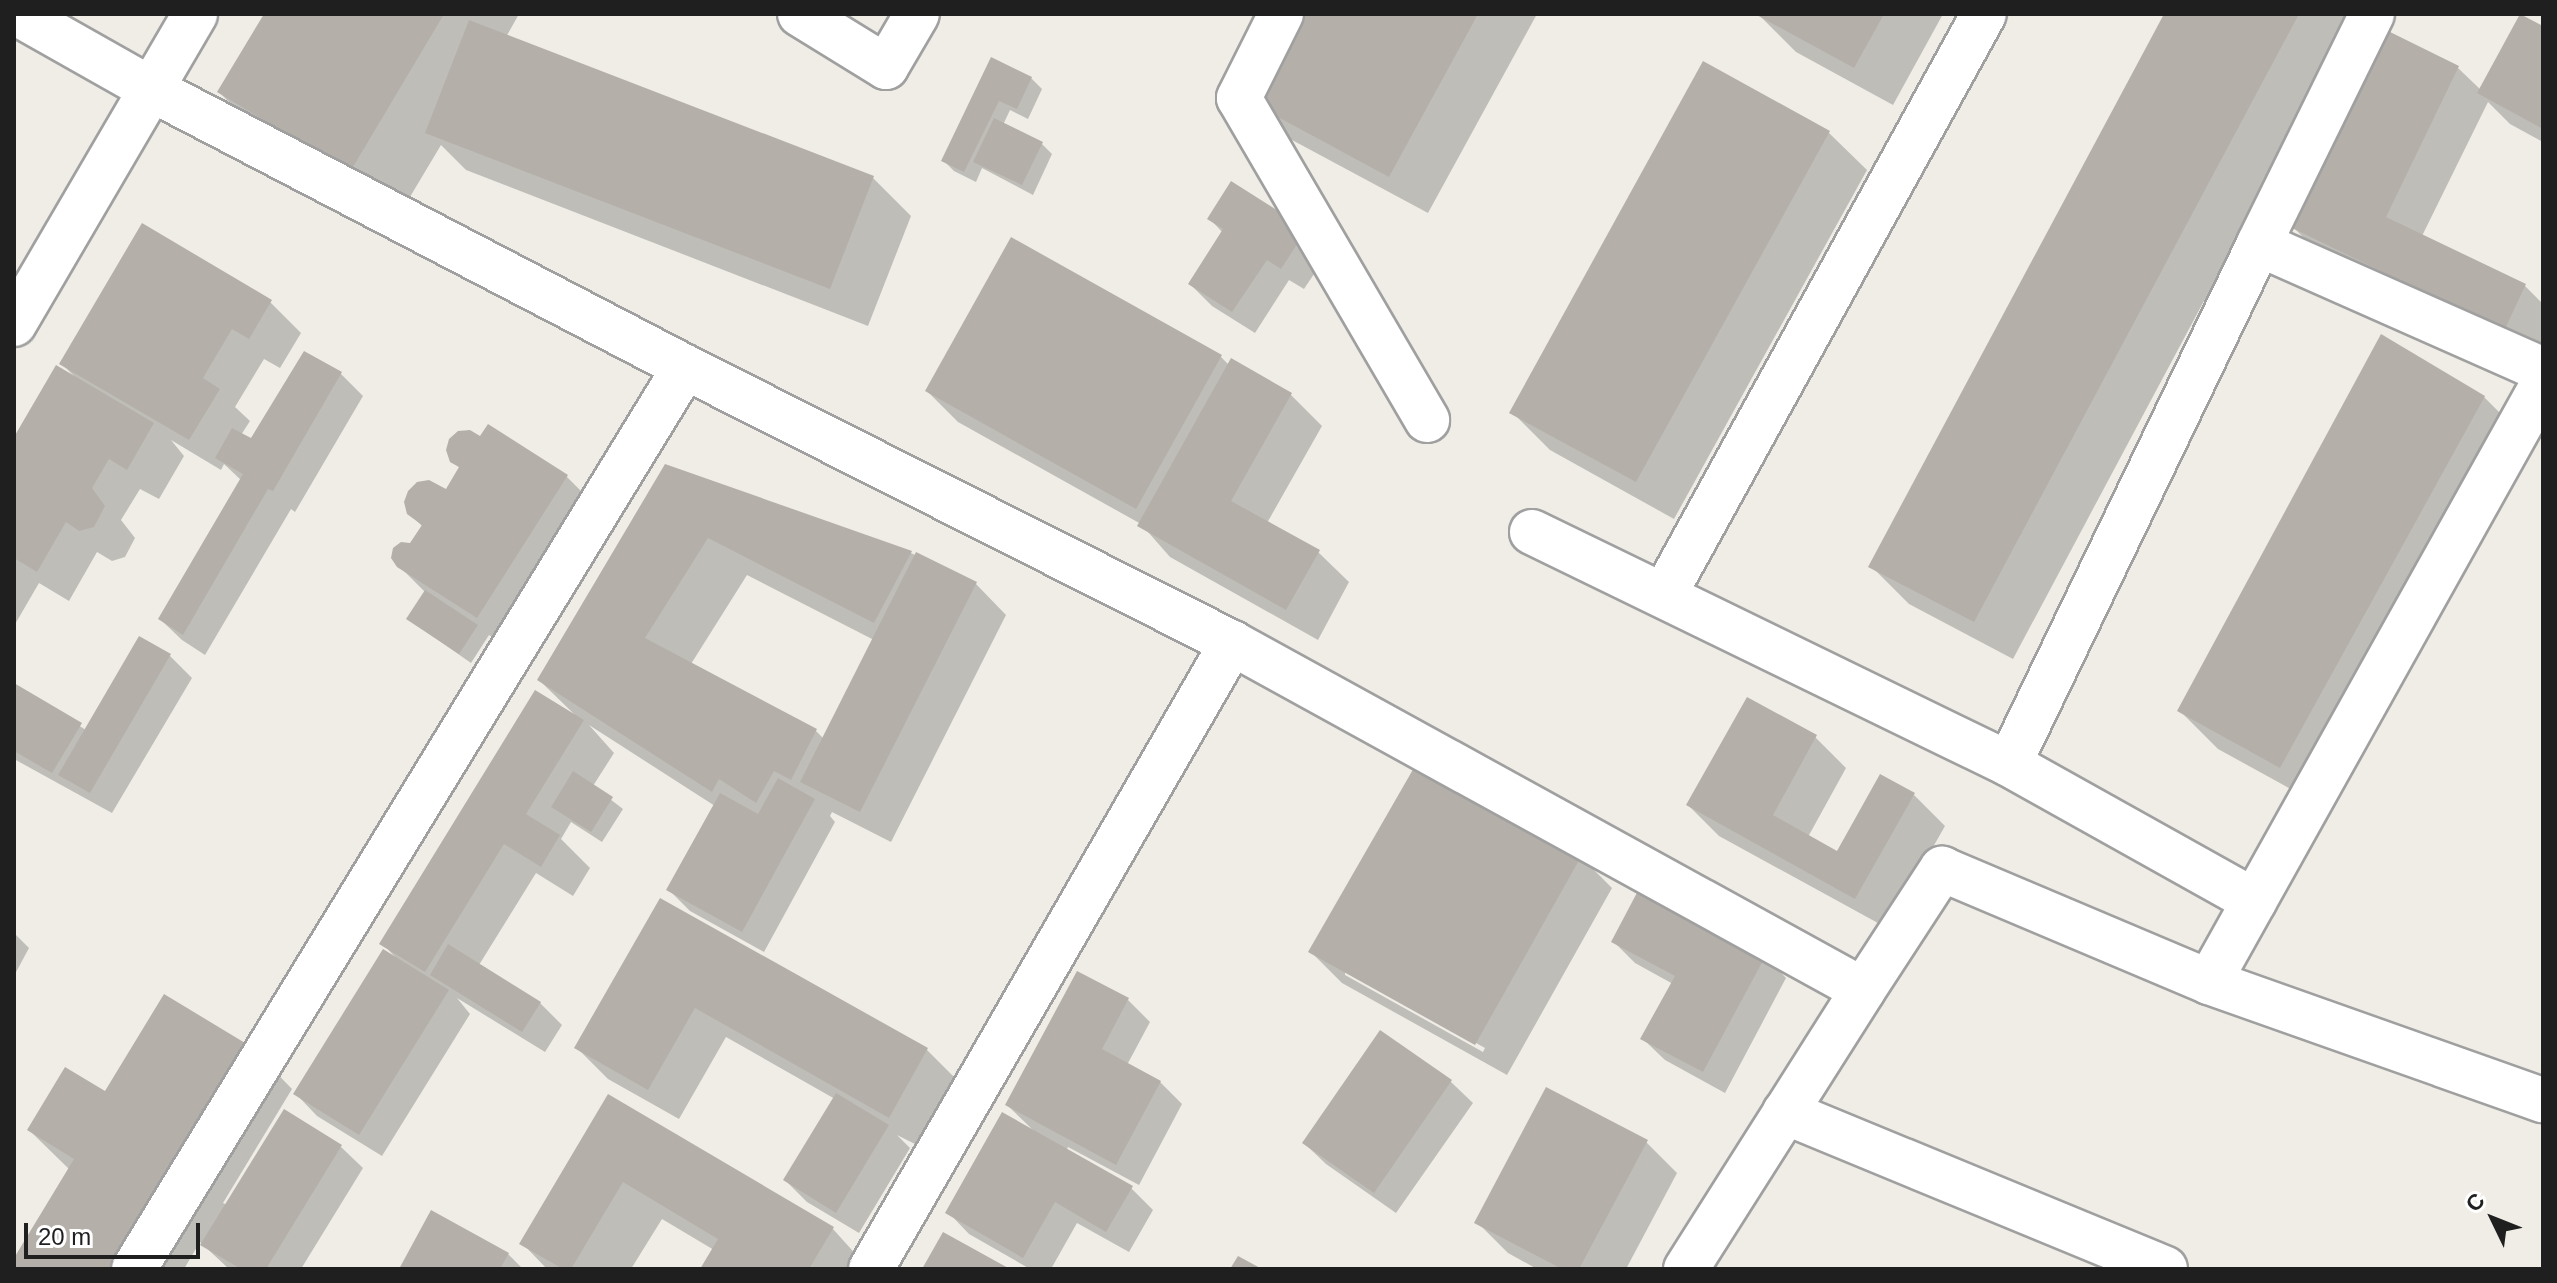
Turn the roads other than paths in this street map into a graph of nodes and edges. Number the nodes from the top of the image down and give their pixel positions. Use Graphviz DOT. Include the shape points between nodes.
graph roads {
  1 [pos="18,14"];
  2 [pos="195,14"];
  3 [pos="800,14"];
  4 [pos="917,14"];
  5 [pos="1281,14"];
  6 [pos="1984,14"];
  7 [pos="2372,14"];
  8 [pos="149,88"];
  9 [pos="2259,244"];
  10 [pos="14,324"];
  11 [pos="685,367"];
  12 [pos="2543,370"];
  13 [pos="2543,384"];
  14 [pos="1427,420"];
  15 [pos="1532,532"];
  16 [pos="1664,595"];
  17 [pos="1232,643"];
  18 [pos="2009,764"];
  19 [pos="2254,901"];
  20 [pos="2209,982"];
  21 [pos="1863,990"];
  22 [pos="2543,1100"];
  23 [pos="1785,1112"];
  24 [pos="134,1269"];
  25 [pos="871,1269"];
  26 [pos="1686,1269"];
  27 [pos="2165,1269"];
  1 -- 8 [label="street"];
  2 -- 8 [label="street"];
  3 -- 4 [label="street" via="886,67"];
  5 -- 14 [label="street" via="1239,98"];
  6 -- 16 [label="street"];
  7 -- 9 [label="street"];
  8 -- 10 [label="street"];
  8 -- 11 [label="street"];
  9 -- 12 [label="street"];
  9 -- 18 [label="street"];
  11 -- 17 [label="street"];
  11 -- 24 [label="street"];
  13 -- 19 [label="street"];
  15 -- 16 [label="street"];
  16 -- 18 [label="street"];
  17 -- 21 [label="street"];
  17 -- 25 [label="street"];
  18 -- 19 [label="street"];
  19 -- 20 [label="street"];
  20 -- 21 [label="street" via="1942,869"];
  20 -- 22 [label="street"];
  21 -- 23 [label="street"];
  23 -- 26 [label="street"];
  23 -- 27 [label="street"];
}
